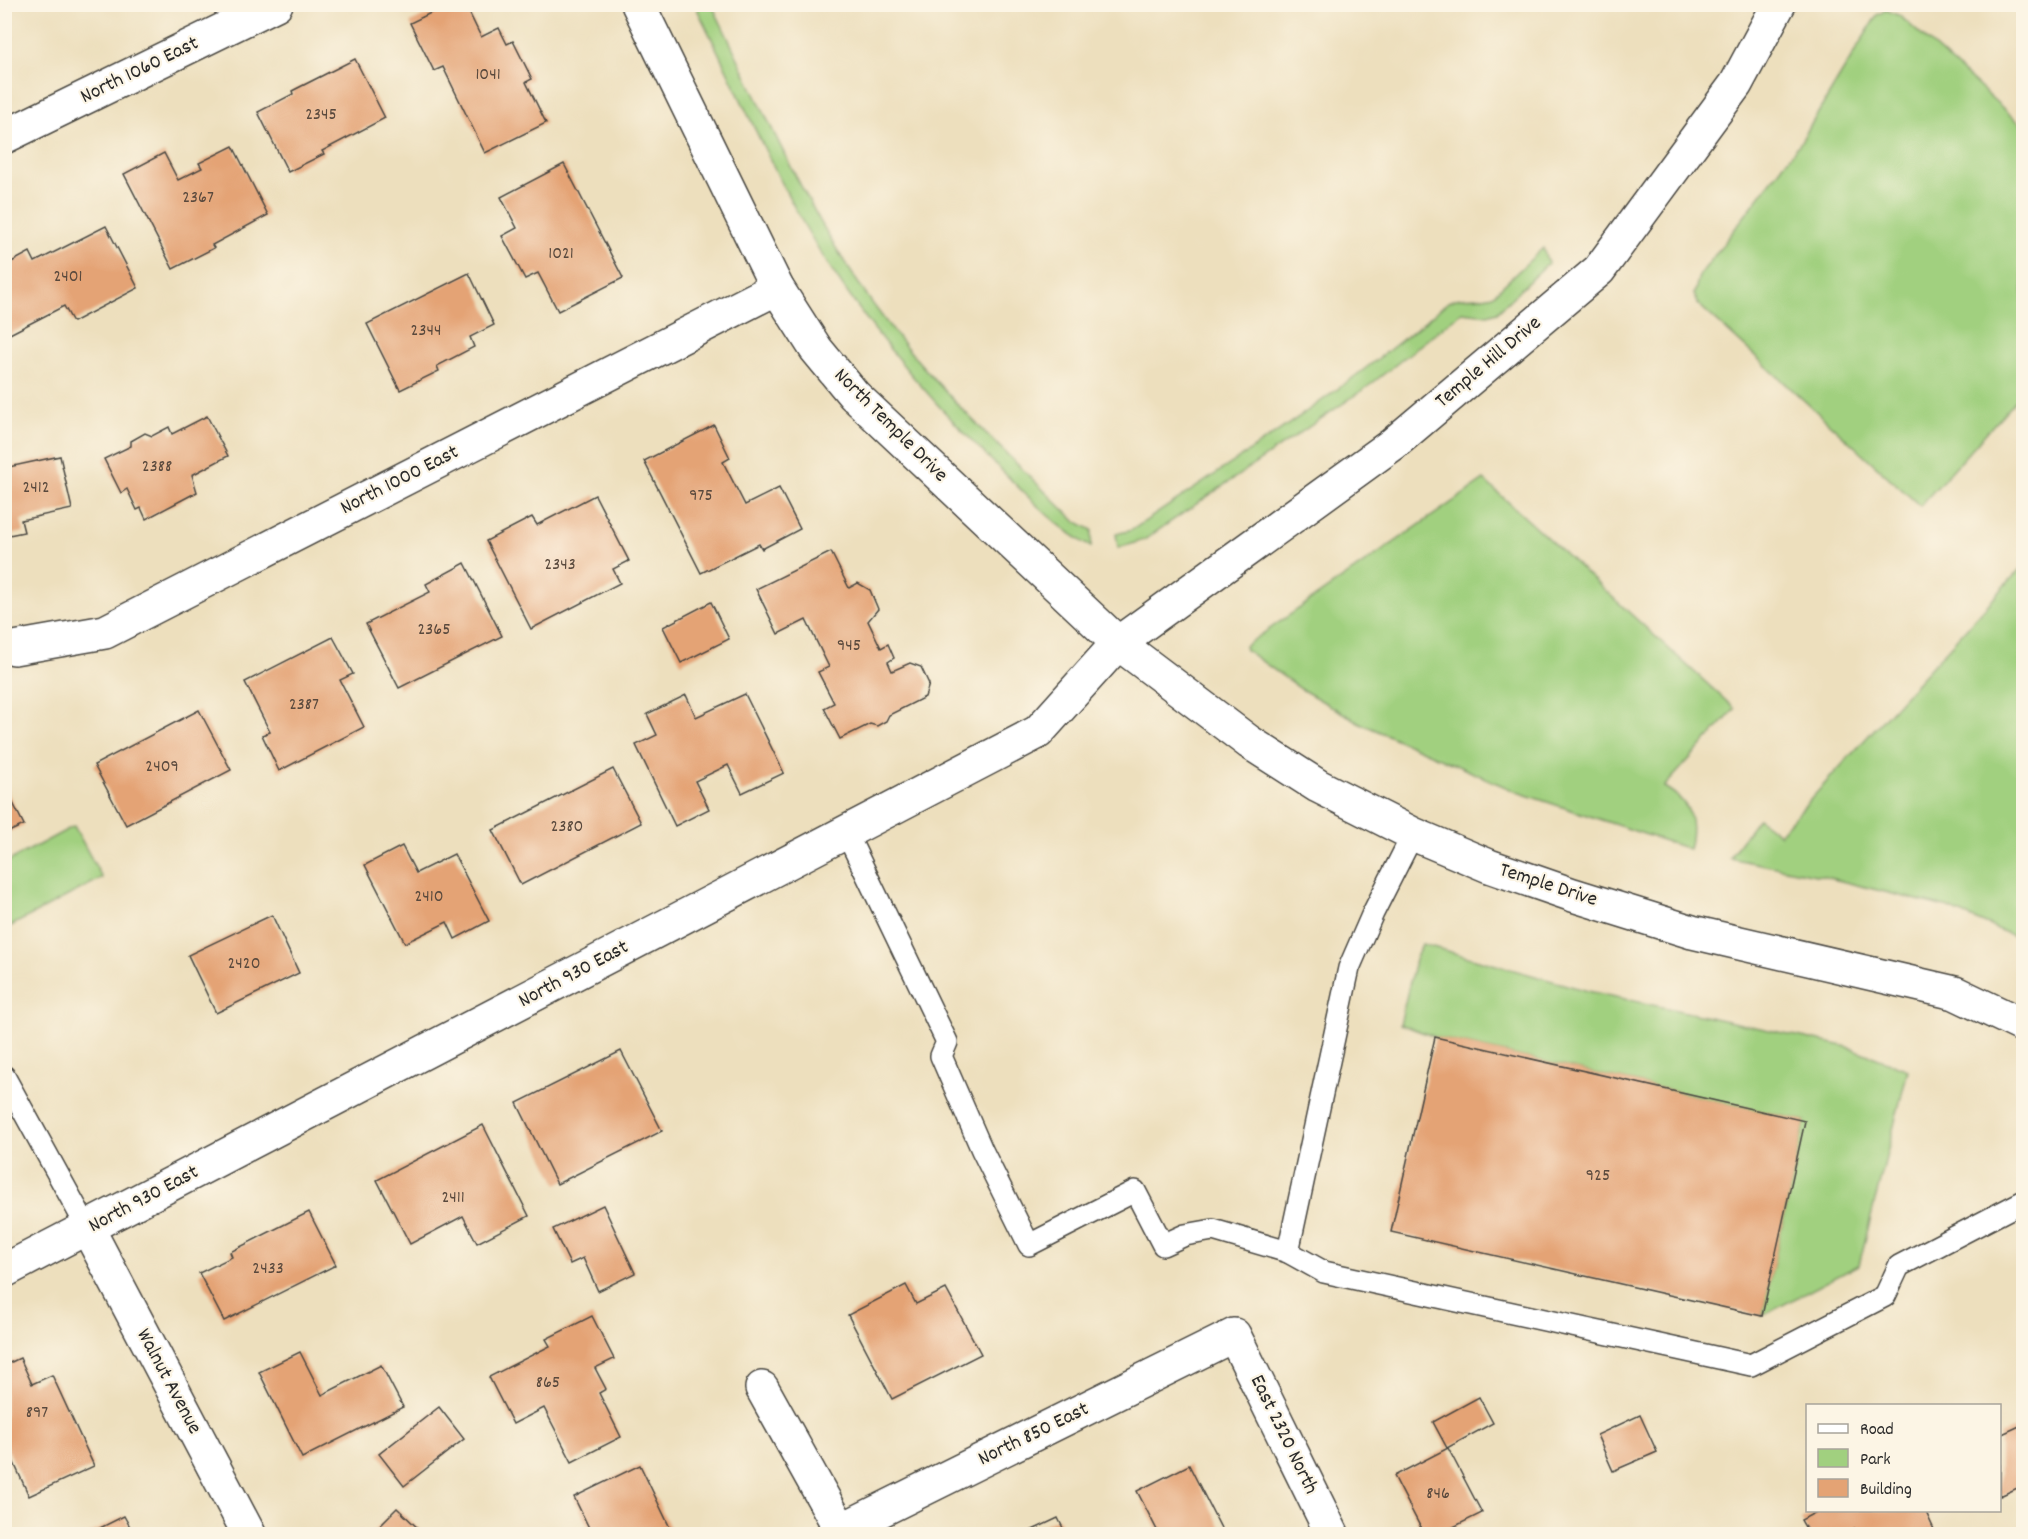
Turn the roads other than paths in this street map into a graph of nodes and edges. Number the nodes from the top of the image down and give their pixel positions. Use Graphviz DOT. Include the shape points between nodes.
graph roads {
  1 [pos="276,4"];
  2 [pos="638,4"];
  3 [pos="1779,4"];
  4 [pos="8,127"];
  5 [pos="777,288"];
  6 [pos="1118,644"];
  7 [pos="14,648"];
  8 [pos="846,832"];
  9 [pos="1413,834"];
  10 [pos="2024,1026"];
  11 [pos="4,1076"];
  12 [pos="2024,1201"];
  13 [pos="88,1229"];
  14 [pos="1288,1252"];
  15 [pos="4,1271"];
  16 [pos="1234,1335"];
  17 [pos="762,1389"];
  18 [pos="837,1532"];
  19 [pos="249,1534"];
  20 [pos="1332,1534"];
  1 -- 4 [label="street, North 1060 East"];
  2 -- 5 [label="street, North Temple Drive"];
  3 -- 6 [label="street, Temple Hill Drive" via="1736,84 1599,270 1393,444"];
  5 -- 6 [label="street, North Temple Drive" via="816,349 854,395"];
  5 -- 7 [label="street, North 1000 East" via="105,632"];
  6 -- 8 [label="street, North 930 East" via="1038,732"];
  6 -- 9 [label="street, Temple Drive" via="1249,742 1318,786"];
  8 -- 13 [label="street, North 930 East"];
  8 -- 14 [label="lane" via="947,1042 941,1056 1029,1245 1135,1191 1163,1245 1185,1235 1213,1230"];
  9 -- 10 [label="street, Temple Drive" via="1489,866 1692,932 1955,993"];
  9 -- 14 [label="lane" via="1348,968"];
  11 -- 13 [label="lane"];
  12 -- 14 [label="lane" via="1899,1266 1885,1296 1751,1365 1324,1272"];
  13 -- 15 [label="street, North 930 East"];
  13 -- 19 [label="street, Walnut Avenue"];
  16 -- 18 [label="street, North 850 East"];
  16 -- 20 [label="street, East 2320 North"];
  17 -- 18 [label="street"];
}
